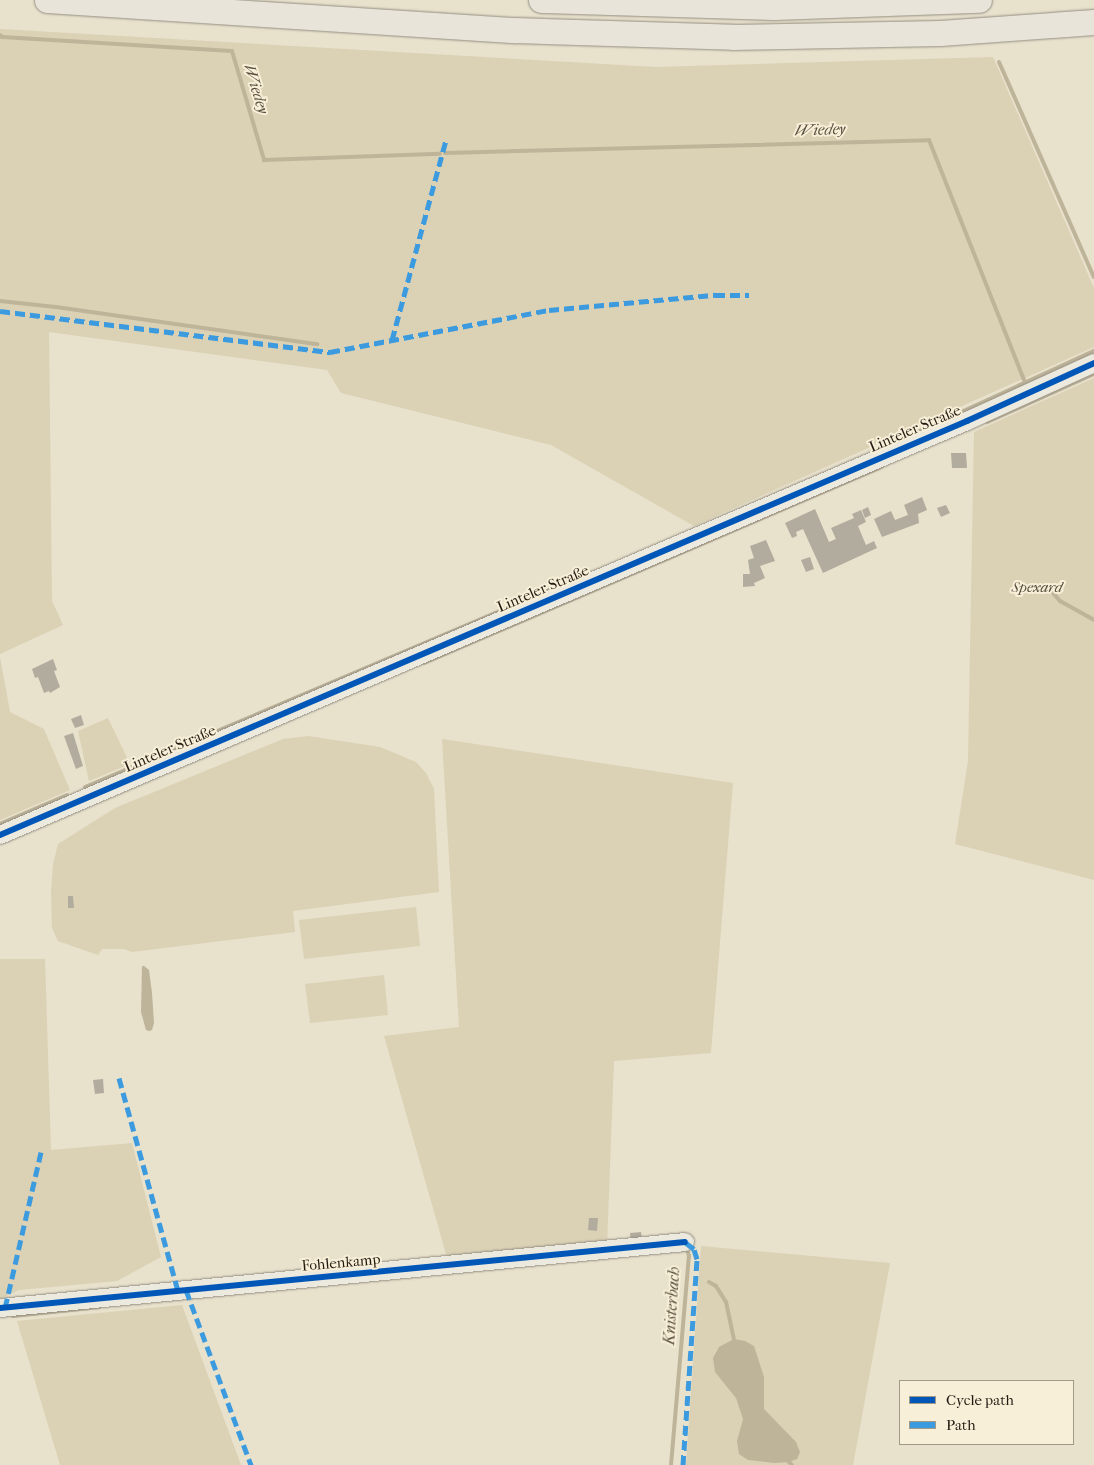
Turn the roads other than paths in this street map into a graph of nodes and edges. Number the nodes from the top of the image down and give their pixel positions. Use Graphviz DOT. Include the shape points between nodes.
graph roads {
  1 [pos="48,0"];
  2 [pos="541,0"];
  3 [pos="980,0"];
  4 [pos="1094,22"];
  5 [pos="1094,363"];
  6 [pos="0,835"];
  7 [pos="685,1242"];
  8 [pos="0,1308"];
  1 -- 4 [label="highway" via="515,30 724,37 940,33"];
  2 -- 3 [label="highway" via="774,7"];
  5 -- 6 [label="street, Linteler Straße" via="967,421"];
  7 -- 8 [label="street, Fohlenkamp"];
}
